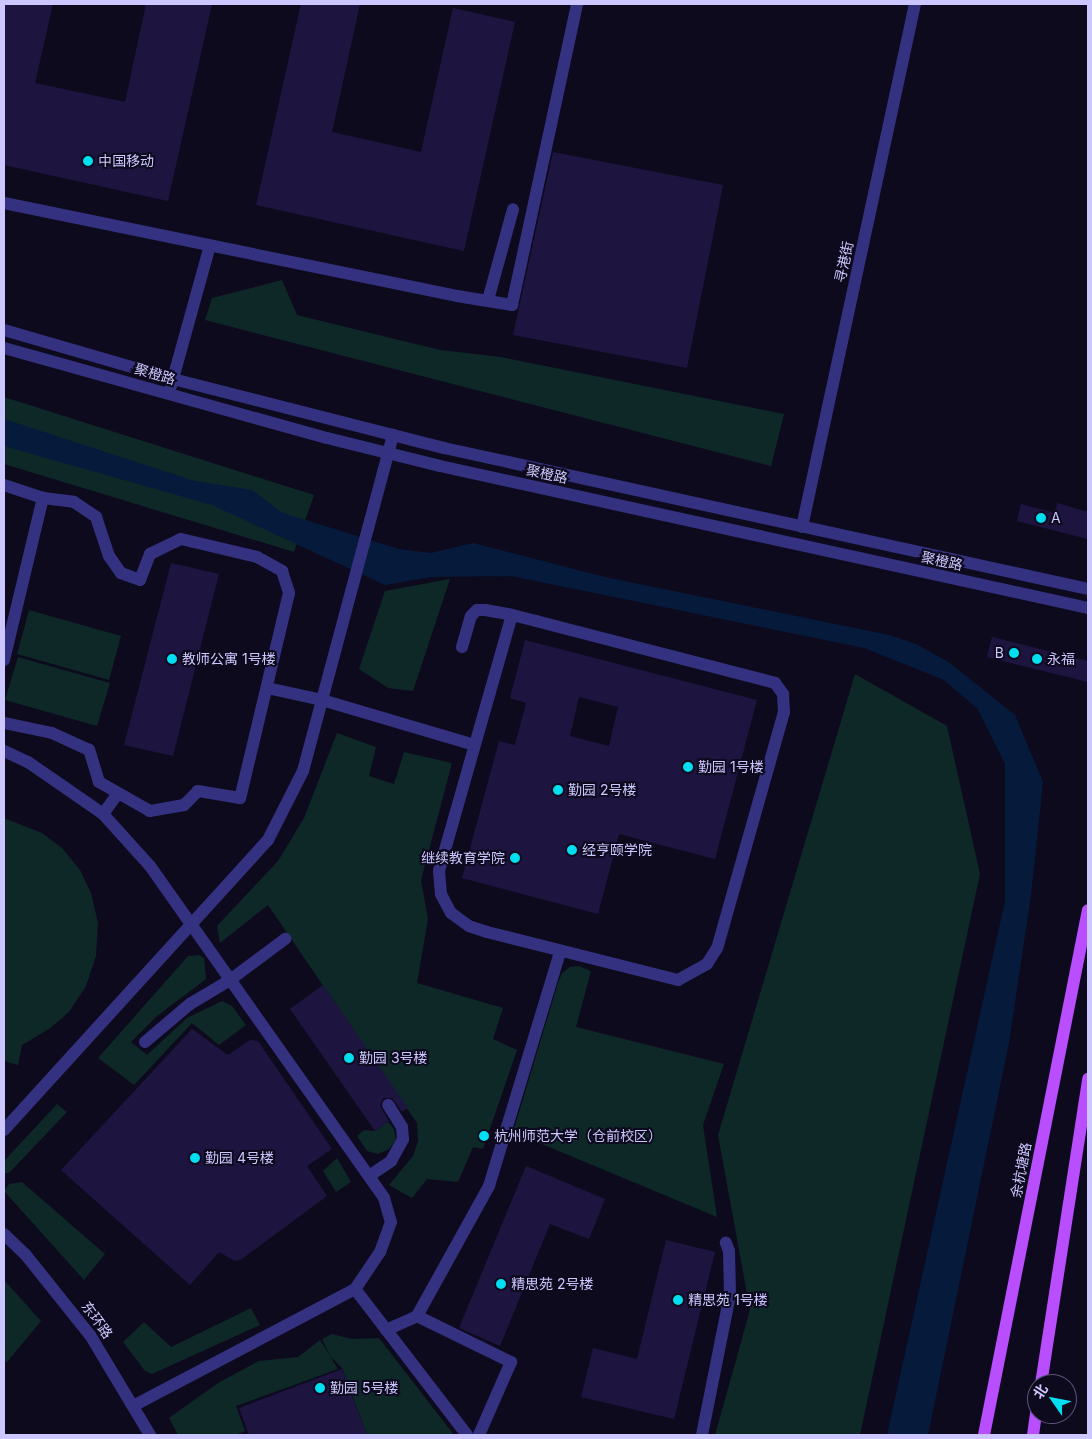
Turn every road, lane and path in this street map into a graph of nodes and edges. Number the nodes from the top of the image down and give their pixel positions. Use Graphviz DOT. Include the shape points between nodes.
graph roads {
  1 [pos="577,4"];
  2 [pos="916,4"];
  3 [pos="4,203"];
  4 [pos="513,209"];
  5 [pos="210,245"];
  6 [pos="488,300"];
  7 [pos="4,330"];
  8 [pos="4,348"];
  9 [pos="173,379"];
  10 [pos="169,394"];
  11 [pos="393,435"];
  12 [pos="388,453"];
  13 [pos="4,485"];
  14 [pos="43,498"];
  15 [pos="802,527"];
  16 [pos="1088,589"];
  17 [pos="1088,608"];
  18 [pos="512,616"];
  19 [pos="462,647"];
  20 [pos="4,660"];
  21 [pos="267,688"];
  22 [pos="322,700"];
  23 [pos="4,723"];
  24 [pos="475,745"];
  25 [pos="4,751"];
  26 [pos="117,794"];
  27 [pos="103,814"];
  28 [pos="1088,910"];
  29 [pos="191,925"];
  30 [pos="285,939"];
  31 [pos="560,952"];
  32 [pos="230,980"];
  33 [pos="145,1042"];
  34 [pos="1088,1079"];
  35 [pos="388,1105"];
  36 [pos="4,1130"];
  37 [pos="369,1176"];
  38 [pos="4,1234"];
  39 [pos="726,1243"];
  40 [pos="355,1289"];
  41 [pos="417,1316"];
  42 [pos="386,1330"];
  43 [pos="1043,1374"];
  44 [pos="133,1406"];
  45 [pos="150,1435"];
  46 [pos="467,1435"];
  47 [pos="480,1435"];
  48 [pos="702,1435"];
  49 [pos="984,1435"];
  1 -- 6 [label="street" via="512,305"];
  2 -- 15 [label="street, 寻港街"];
  3 -- 5 [label="street"];
  4 -- 6 [label="street"];
  5 -- 6 [label="street"];
  5 -- 9 [label="street"];
  7 -- 9 [label="street, 聚橙路"];
  8 -- 10 [label="street, 聚橙路"];
  9 -- 10 [label="street"];
  9 -- 11 [label="street, 聚橙路"];
  10 -- 12 [label="street, 聚橙路"];
  11 -- 12 [label="street"];
  11 -- 15 [label="street, 聚橙路"];
  12 -- 17 [label="street, 聚橙路"];
  12 -- 22 [label="street"];
  13 -- 14 [label="street"];
  14 -- 20 [label="street"];
  14 -- 21 [label="street" via="74,502 96,517 109,556 122,573 140,580 150,554 180,539 257,557 282,571 289,594"];
  15 -- 16 [label="street, 聚橙路"];
  18 -- 19 [label="street" via="477,610 471,616"];
  18 -- 24 [label="street"];
  18 -- 31 [label="street" via="775,683 783,694 784,712 717,948 707,964 678,980"];
  21 -- 22 [label="street"];
  21 -- 26 [label="street" via="240,798 198,791 184,805 150,811"];
  22 -- 24 [label="street"];
  22 -- 29 [label="street" via="303,771 268,840"];
  23 -- 26 [label="street" via="52,733 89,750 99,782"];
  24 -- 31 [label="street" via="439,871 441,894 451,912 469,926"];
  25 -- 27 [label="street" via="28,762"];
  26 -- 27 [label="street"];
  27 -- 29 [label="street" via="150,866"];
  28 -- 49 [label="main road, 余杭塘路"];
  29 -- 32 [label="street"];
  29 -- 36 [label="street"];
  30 -- 32 [label="street"];
  31 -- 41 [label="street" via="489,1186"];
  32 -- 33 [label="street" via="190,1004"];
  32 -- 37 [label="street"];
  34 -- 43 [label="main road"];
  35 -- 37 [label="street" via="402,1127 403,1139 391,1161"];
  37 -- 40 [label="street" via="384,1198 391,1222 380,1252"];
  38 -- 44 [label="street, 东环路" via="76,1316"];
  39 -- 48 [label="street" via="730,1251 730,1295"];
  40 -- 42 [label="street"];
  40 -- 44 [label="street"];
  41 -- 42 [label="street"];
  41 -- 47 [label="street" via="511,1362"];
  42 -- 46 [label="street"];
  44 -- 45 [label="street, 东环路"];
}
